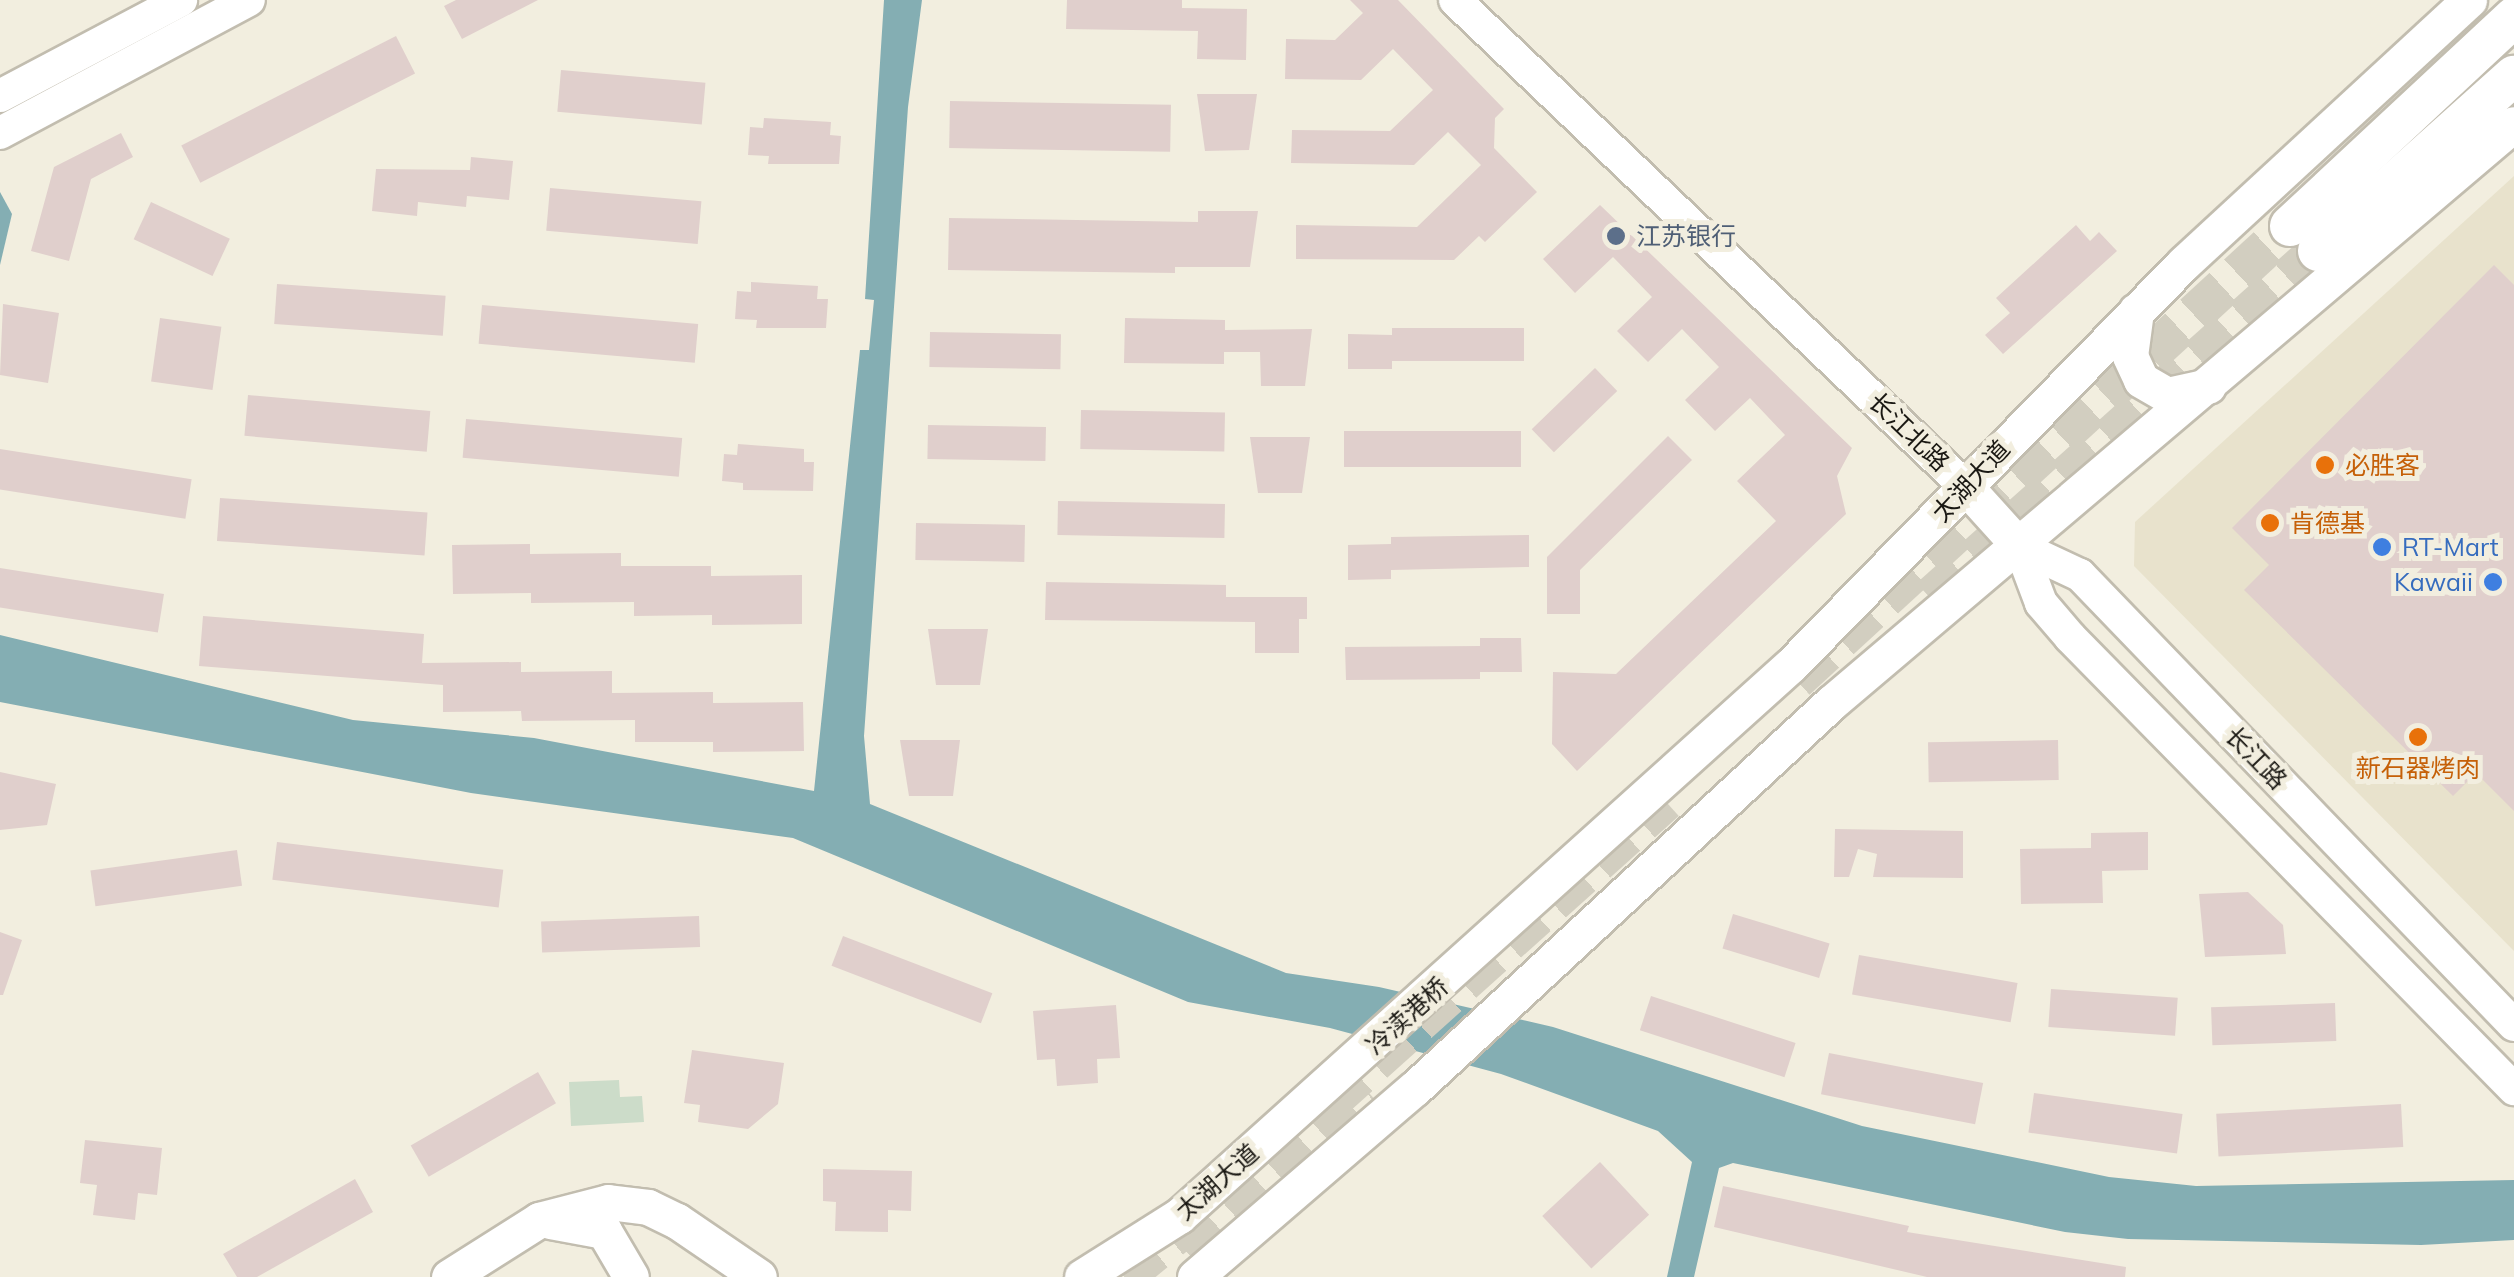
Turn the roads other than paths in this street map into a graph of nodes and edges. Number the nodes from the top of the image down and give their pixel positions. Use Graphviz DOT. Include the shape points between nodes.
graph roads {
  1 [pos="181,0"];
  2 [pos="249,0"];
  3 [pos="1455,0"];
  4 [pos="2470,0"];
  5 [pos="2514,17"];
  6 [pos="2514,76"];
  7 [pos="0,96"];
  8 [pos="2514,124"];
  9 [pos="0,133"];
  10 [pos="2136,311"];
  11 [pos="2209,386"];
  12 [pos="1964,485"];
  13 [pos="2020,547"];
  14 [pos="1791,664"];
  15 [pos="2184,684"];
  16 [pos="1831,703"];
  17 [pos="2150,718"];
  18 [pos="1470,958"];
  19 [pos="2514,1025"];
  20 [pos="1343,1074"];
  21 [pos="2514,1089"];
  22 [pos="538,1220"];
  23 [pos="450,1277"];
  24 [pos="630,1277"];
  25 [pos="759,1277"];
  26 [pos="1082,1277"];
  27 [pos="1195,1277"];
  1 -- 7 [label="main road"];
  2 -- 9 [label="main road"];
  3 -- 12 [label="main road, 长江北路"];
  4 -- 10 [label="main road, 太湖大道"];
  5 -- 6 [label="highway" via="2304,239"];
  8 -- 11 [label="main road"];
  10 -- 11 [label="main road" via="2130,356 2141,380 2167,395"];
  10 -- 12 [label="main road, 太湖大道"];
  11 -- 13 [label="main road"];
  12 -- 13 [label="main road, 长江北路"];
  12 -- 14 [label="main road, 太湖大道"];
  13 -- 15 [label="main road, 长江路" via="2080,574"];
  13 -- 16 [label="main road"];
  13 -- 17 [label="main road, 长江北路" via="2041,603"];
  14 -- 16 [label="main road" via="1816,671"];
  14 -- 18 [label="main road, 太湖大道"];
  15 -- 17 [label="main road"];
  15 -- 19 [label="main road, 长江路"];
  16 -- 27 [label="main road" via="1415,1088"];
  17 -- 21 [label="main road, 长江北路"];
  18 -- 20 [label="main road, 冷渎港桥"];
  20 -- 26 [label="main road, 太湖大道" via="1179,1216"];
  22 -- 23 [label="main road"];
  22 -- 24 [label="main road" via="604,1232"];
  22 -- 25 [label="main road" via="608,1202 648,1207"];
}
